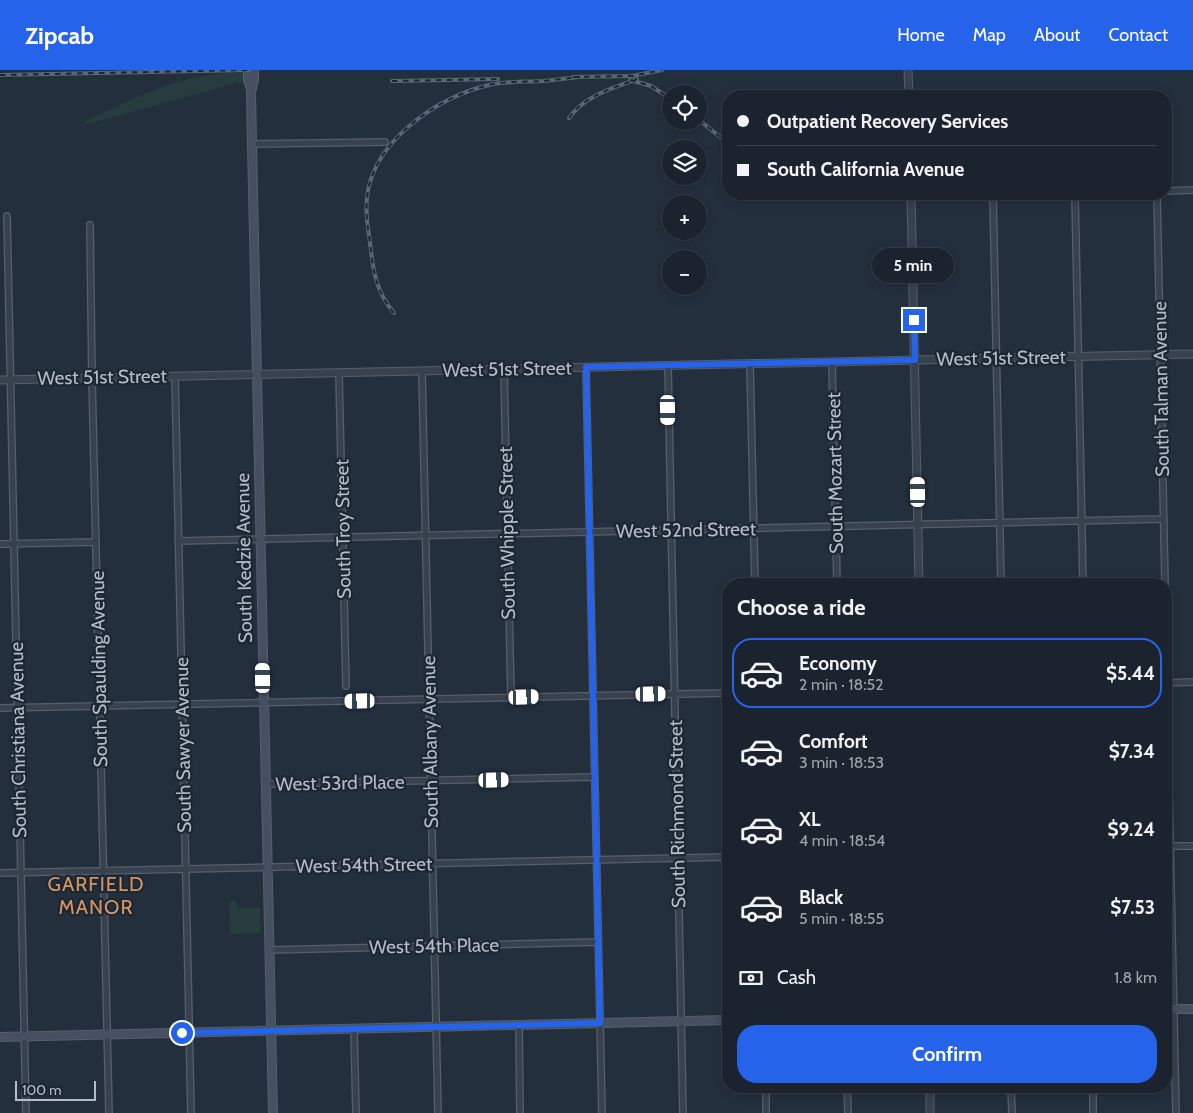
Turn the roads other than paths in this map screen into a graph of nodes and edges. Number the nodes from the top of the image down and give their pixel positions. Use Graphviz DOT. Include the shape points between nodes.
graph roads {
  1 [pos="248,70"];
  2 [pos="254,70"];
  3 [pos="908,70"];
  4 [pos="909,90"];
  5 [pos="251,92"];
  6 [pos="385,142"];
  7 [pos="252,144"];
  8 [pos="1193,190"];
  9 [pos="1172,191"];
  10 [pos="911,200"];
  11 [pos="993,200"];
  12 [pos="1075,200"];
  13 [pos="1157,200"];
  14 [pos="7,216"];
  15 [pos="90,225"];
  16 [pos="1193,354"];
  17 [pos="1160,355"];
  18 [pos="1078,357"];
  19 [pos="997,359"];
  20 [pos="915,360"];
  21 [pos="832,362"];
  22 [pos="750,364"];
  23 [pos="668,366"];
  24 [pos="586,367"];
  25 [pos="504,369"];
  26 [pos="422,371"];
  27 [pos="339,373"];
  28 [pos="256,374"];
  29 [pos="175,376"];
  30 [pos="92,378"];
  31 [pos="11,379"];
  32 [pos="0,380"];
  33 [pos="1164,519"];
  34 [pos="1081,521"];
  35 [pos="1000,522"];
  36 [pos="918,524"];
  37 [pos="836,526"];
  38 [pos="754,528"];
  39 [pos="671,530"];
  40 [pos="590,532"];
  41 [pos="508,534"];
  42 [pos="426,535"];
  43 [pos="343,537"];
  44 [pos="260,539"];
  45 [pos="178,541"];
  46 [pos="96,542"];
  47 [pos="0,544"];
  48 [pos="14,544"];
  49 [pos="755,578"];
  50 [pos="837,578"];
  51 [pos="919,578"];
  52 [pos="1001,578"];
  53 [pos="1083,578"];
  54 [pos="1165,578"];
  55 [pos="1172,682"];
  56 [pos="1193,682"];
  57 [pos="346,686"];
  58 [pos="722,693"];
  59 [pos="674,694"];
  60 [pos="593,696"];
  61 [pos="511,698"];
  62 [pos="429,699"];
  63 [pos="264,703"];
  64 [pos="182,705"];
  65 [pos="100,706"];
  66 [pos="0,708"];
  67 [pos="17,708"];
  68 [pos="595,778"];
  69 [pos="431,781"];
  70 [pos="266,784"];
  71 [pos="1172,846"];
  72 [pos="1193,846"];
  73 [pos="722,856"];
  74 [pos="678,858"];
  75 [pos="596,860"];
  76 [pos="433,864"];
  77 [pos="267,868"];
  78 [pos="186,869"];
  79 [pos="103,871"];
  80 [pos="21,872"];
  81 [pos="0,873"];
  82 [pos="598,942"];
  83 [pos="434,946"];
  84 [pos="269,950"];
  85 [pos="1172,1009"];
  86 [pos="1193,1009"];
  87 [pos="722,1020"];
  88 [pos="681,1021"];
  89 [pos="600,1023"];
  90 [pos="519,1025"];
  91 [pos="436,1027"];
  92 [pos="354,1029"];
  93 [pos="271,1031"];
  94 [pos="189,1032"];
  95 [pos="107,1034"];
  96 [pos="24,1036"];
  97 [pos="0,1037"];
  98 [pos="1172,1044"];
  99 [pos="766,1093"];
  100 [pos="847,1093"];
  101 [pos="930,1093"];
  102 [pos="1012,1093"];
  103 [pos="1093,1093"];
  104 [pos="26,1113"];
  105 [pos="109,1113"];
  106 [pos="191,1113"];
  107 [pos="273,1113"];
  108 [pos="356,1113"];
  109 [pos="438,1113"];
  110 [pos="520,1113"];
  111 [pos="602,1113"];
  112 [pos="683,1113"];
  113 [pos="766,1113"];
  114 [pos="848,1113"];
  115 [pos="930,1113"];
  116 [pos="1012,1113"];
  117 [pos="1093,1113"];
  118 [pos="1176,1113"];
  1 -- 5 [label="main road, South Kedzie Avenue"];
  2 -- 5 [label="main road, South Kedzie Avenue"];
  3 -- 4 [label="street"];
  5 -- 7 [label="main road, South Kedzie Avenue"];
  6 -- 7 [label="street"];
  7 -- 28 [label="main road, South Kedzie Avenue"];
  8 -- 9 [label="street"];
  10 -- 20 [label="street"];
  11 -- 19 [label="street"];
  12 -- 18 [label="street"];
  13 -- 17 [label="street, South Talman Avenue"];
  14 -- 31 [label="street, South Christiana Avenue"];
  15 -- 30 [label="street, South Spaulding Avenue"];
  16 -- 17 [label="street, West 51st Street"];
  17 -- 18 [label="street, West 51st Street"];
  17 -- 33 [label="street, South Talman Avenue"];
  18 -- 19 [label="street, West 51st Street"];
  18 -- 34 [label="street"];
  19 -- 20 [label="street, West 51st Street"];
  19 -- 35 [label="street"];
  20 -- 21 [label="street, West 51st Street"];
  20 -- 36 [label="street"];
  21 -- 22 [label="street, West 51st Street"];
  21 -- 37 [label="street, South Mozart Street"];
  22 -- 23 [label="street, West 51st Street"];
  22 -- 38 [label="street"];
  23 -- 24 [label="street, West 51st Street"];
  23 -- 39 [label="street, South Richmond Street"];
  24 -- 25 [label="street, West 51st Street"];
  24 -- 40 [label="street"];
  25 -- 26 [label="street, West 51st Street"];
  25 -- 41 [label="street, South Whipple Street"];
  26 -- 27 [label="street, West 51st Street"];
  26 -- 42 [label="street, South Albany Avenue"];
  27 -- 28 [label="street, West 51st Street"];
  27 -- 43 [label="street, South Troy Street"];
  28 -- 29 [label="street, West 51st Street"];
  28 -- 44 [label="main road, South Kedzie Avenue"];
  29 -- 30 [label="street, West 51st Street"];
  29 -- 45 [label="street, South Sawyer Avenue"];
  30 -- 31 [label="street, West 51st Street"];
  30 -- 46 [label="street, South Spaulding Avenue"];
  31 -- 32 [label="street, West 51st Street"];
  31 -- 48 [label="street, South Christiana Avenue"];
  33 -- 34 [label="street, West 52nd Street"];
  33 -- 54 [label="street, South Talman Avenue"];
  34 -- 35 [label="street, West 52nd Street"];
  34 -- 53 [label="street"];
  35 -- 36 [label="street, West 52nd Street"];
  35 -- 52 [label="street"];
  36 -- 37 [label="street, West 52nd Street"];
  36 -- 51 [label="street"];
  37 -- 38 [label="street, West 52nd Street"];
  37 -- 50 [label="street, South Mozart Street"];
  38 -- 39 [label="street, West 52nd Street"];
  38 -- 49 [label="street"];
  39 -- 40 [label="street, West 52nd Street"];
  39 -- 59 [label="street, South Richmond Street"];
  40 -- 41 [label="street, West 52nd Street"];
  40 -- 60 [label="street"];
  41 -- 42 [label="street, West 52nd Street"];
  41 -- 61 [label="street, South Whipple Street"];
  42 -- 43 [label="street, West 52nd Street"];
  42 -- 62 [label="street, South Albany Avenue"];
  43 -- 44 [label="street, West 52nd Street"];
  43 -- 57 [label="street, South Troy Street"];
  44 -- 45 [label="street, West 52nd Street"];
  44 -- 63 [label="main road, South Kedzie Avenue"];
  45 -- 64 [label="street, South Sawyer Avenue"];
  46 -- 48 [label="street"];
  46 -- 65 [label="street, South Spaulding Avenue"];
  47 -- 48 [label="street"];
  48 -- 67 [label="street, South Christiana Avenue"];
  55 -- 56 [label="street"];
  58 -- 59 [label="street"];
  59 -- 60 [label="street"];
  59 -- 74 [label="street, South Richmond Street"];
  60 -- 61 [label="street"];
  60 -- 68 [label="street"];
  61 -- 62 [label="street"];
  62 -- 63 [label="street"];
  62 -- 69 [label="street, South Albany Avenue"];
  63 -- 64 [label="street"];
  63 -- 70 [label="main road, South Kedzie Avenue"];
  64 -- 65 [label="street"];
  64 -- 78 [label="street, South Sawyer Avenue"];
  65 -- 67 [label="street"];
  65 -- 79 [label="street, South Spaulding Avenue"];
  66 -- 67 [label="street"];
  67 -- 80 [label="street, South Christiana Avenue"];
  68 -- 69 [label="street, West 53rd Place"];
  68 -- 75 [label="street"];
  69 -- 70 [label="street, West 53rd Place"];
  69 -- 76 [label="street, South Albany Avenue"];
  70 -- 77 [label="main road, South Kedzie Avenue"];
  71 -- 72 [label="street"];
  73 -- 74 [label="street, West 54th Street"];
  74 -- 75 [label="street, West 54th Street"];
  74 -- 88 [label="street, South Richmond Street"];
  75 -- 76 [label="street, West 54th Street"];
  75 -- 82 [label="street"];
  76 -- 77 [label="street, West 54th Street"];
  76 -- 83 [label="street, South Albany Avenue"];
  77 -- 78 [label="street, West 54th Street"];
  77 -- 84 [label="main road, South Kedzie Avenue"];
  78 -- 79 [label="street, West 54th Street"];
  78 -- 94 [label="street, South Sawyer Avenue"];
  79 -- 80 [label="street, West 54th Street"];
  79 -- 95 [label="street, South Spaulding Avenue"];
  80 -- 81 [label="street, West 54th Street"];
  80 -- 96 [label="street, South Christiana Avenue"];
  82 -- 83 [label="street, West 54th Place"];
  82 -- 89 [label="street"];
  83 -- 84 [label="street, West 54th Place"];
  83 -- 91 [label="street, South Albany Avenue"];
  84 -- 93 [label="main road, South Kedzie Avenue"];
  85 -- 86 [label="main road"];
  87 -- 88 [label="main road"];
  88 -- 89 [label="main road"];
  88 -- 112 [label="street, South Richmond Street"];
  89 -- 90 [label="main road"];
  89 -- 111 [label="street"];
  90 -- 91 [label="main road"];
  90 -- 110 [label="street"];
  91 -- 92 [label="main road"];
  91 -- 109 [label="street, South Albany Avenue"];
  92 -- 93 [label="main road"];
  92 -- 108 [label="street"];
  93 -- 94 [label="main road"];
  93 -- 107 [label="main road, South Kedzie Avenue"];
  94 -- 95 [label="main road"];
  94 -- 106 [label="street, South Sawyer Avenue"];
  95 -- 96 [label="main road"];
  95 -- 105 [label="street, South Spaulding Avenue"];
  96 -- 97 [label="main road"];
  96 -- 104 [label="street, South Christiana Avenue"];
  98 -- 118 [label="street"];
  99 -- 113 [label="street"];
  100 -- 114 [label="street"];
  101 -- 115 [label="street"];
  102 -- 116 [label="street"];
  103 -- 117 [label="street"];
}
